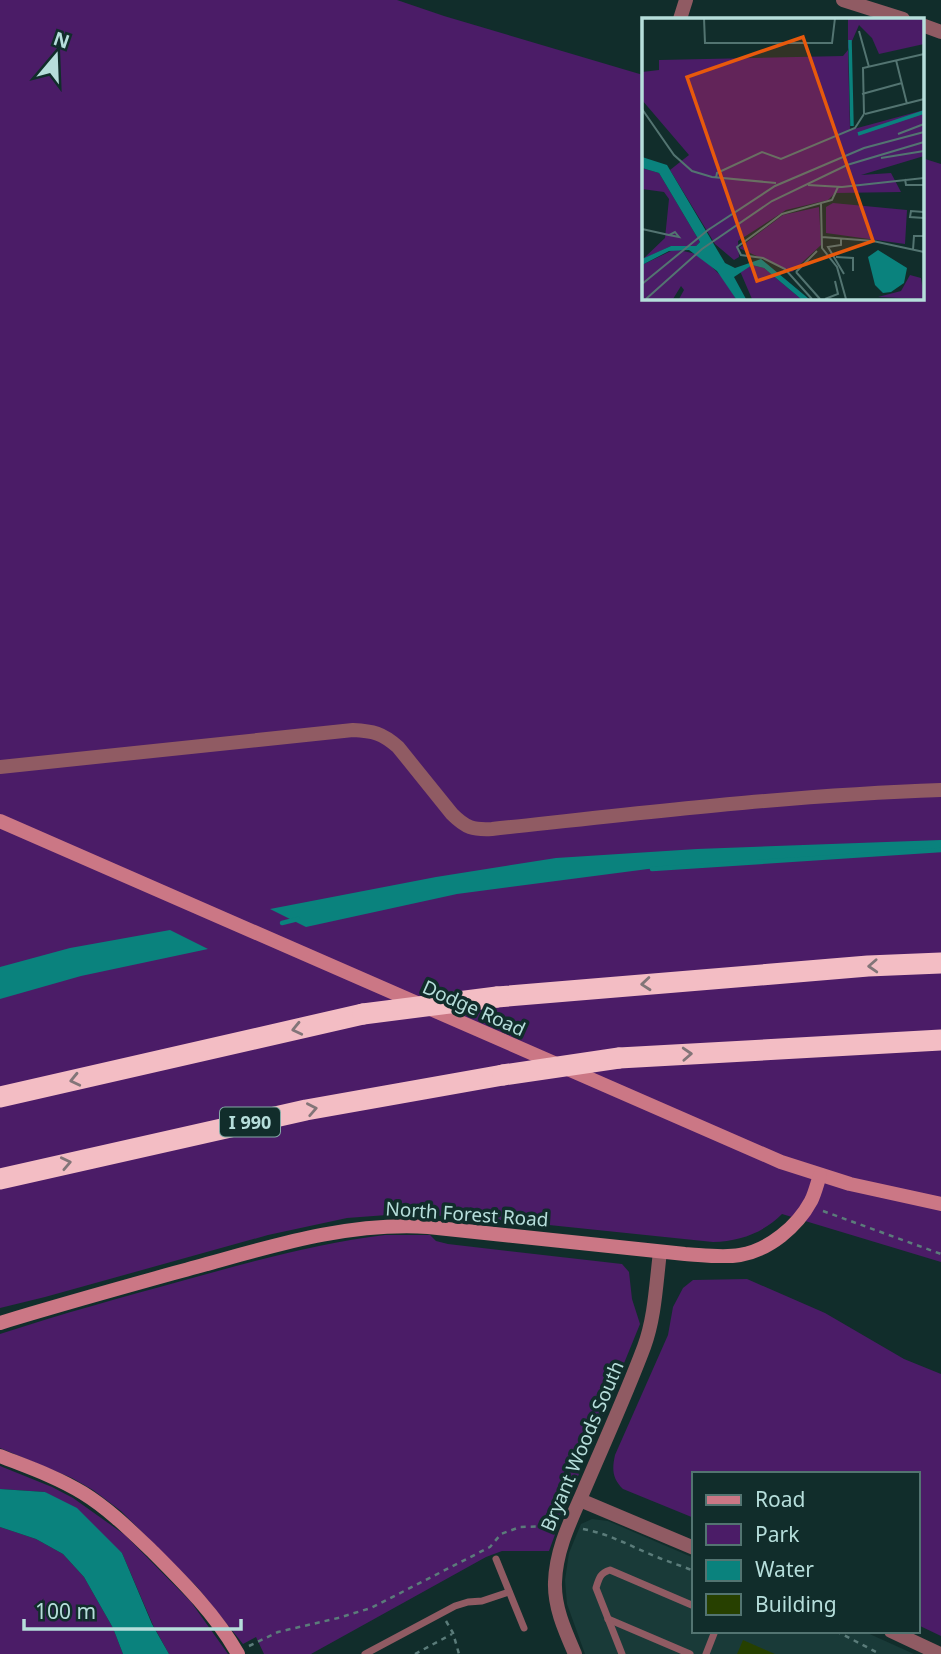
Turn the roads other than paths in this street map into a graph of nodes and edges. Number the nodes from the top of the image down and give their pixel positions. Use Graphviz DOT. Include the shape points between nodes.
graph roads {
  1 [pos="686,0"];
  2 [pos="844,0"];
  3 [pos="680,18"];
  4 [pos="900,18"];
  5 [pos="923,25"];
  6 [pos="941,32"];
  7 [pos="0,767"];
  8 [pos="941,790"];
  9 [pos="0,821"];
  10 [pos="941,964"];
  11 [pos="941,1040"];
  12 [pos="0,1097"];
  13 [pos="820,1175"];
  14 [pos="0,1179"];
  15 [pos="941,1204"];
  16 [pos="660,1252"];
  17 [pos="0,1323"];
  18 [pos="0,1456"];
  19 [pos="580,1500"];
  20 [pos="692,1548"];
  21 [pos="496,1559"];
  22 [pos="509,1592"];
  23 [pos="692,1605"];
  24 [pos="608,1619"];
  25 [pos="524,1628"];
  26 [pos="714,1633"];
  27 [pos="895,1633"];
  28 [pos="238,1653"];
  29 [pos="365,1654"];
  30 [pos="575,1654"];
  31 [pos="622,1654"];
  32 [pos="690,1654"];
  33 [pos="706,1654"];
  34 [pos="940,1654"];
  1 -- 3 [label="street"];
  2 -- 4 [label="street"];
  5 -- 6 [label="street"];
  7 -- 8 [label="street" via="371,731 398,747 452,814 475,830 689,807"];
  9 -- 13 [label="street, Dodge Road" via="658,1110"];
  10 -- 12 [label="highway, one-way, bridge" via="497,997 363,1014"];
  14 -- 11 [label="highway, I 990, one-way, bridge" via="306,1110 503,1074 619,1058"];
  13 -- 15 [label="street, Dodge Road"];
  13 -- 16 [label="street, North Forest Road" via="798,1220 781,1236 751,1252 720,1256"];
  16 -- 17 [label="street, North Forest Road" via="428,1227 349,1229"];
  16 -- 19 [label="street, Bryant Woods South" via="649,1332"];
  18 -- 28 [label="street" via="61,1481 131,1530 191,1591"];
  19 -- 20 [label="street"];
  19 -- 30 [label="street, Bryant Woods South" via="567,1527 555,1579 560,1617"];
  21 -- 22 [label="lane"];
  22 -- 25 [label="lane"];
  22 -- 29 [label="lane" via="455,1606"];
  23 -- 24 [label="lane" via="610,1570 599,1577 596,1588"];
  24 -- 31 [label="lane"];
  24 -- 32 [label="lane"];
  26 -- 33 [label="lane"];
  27 -- 34 [label="street"];
}
